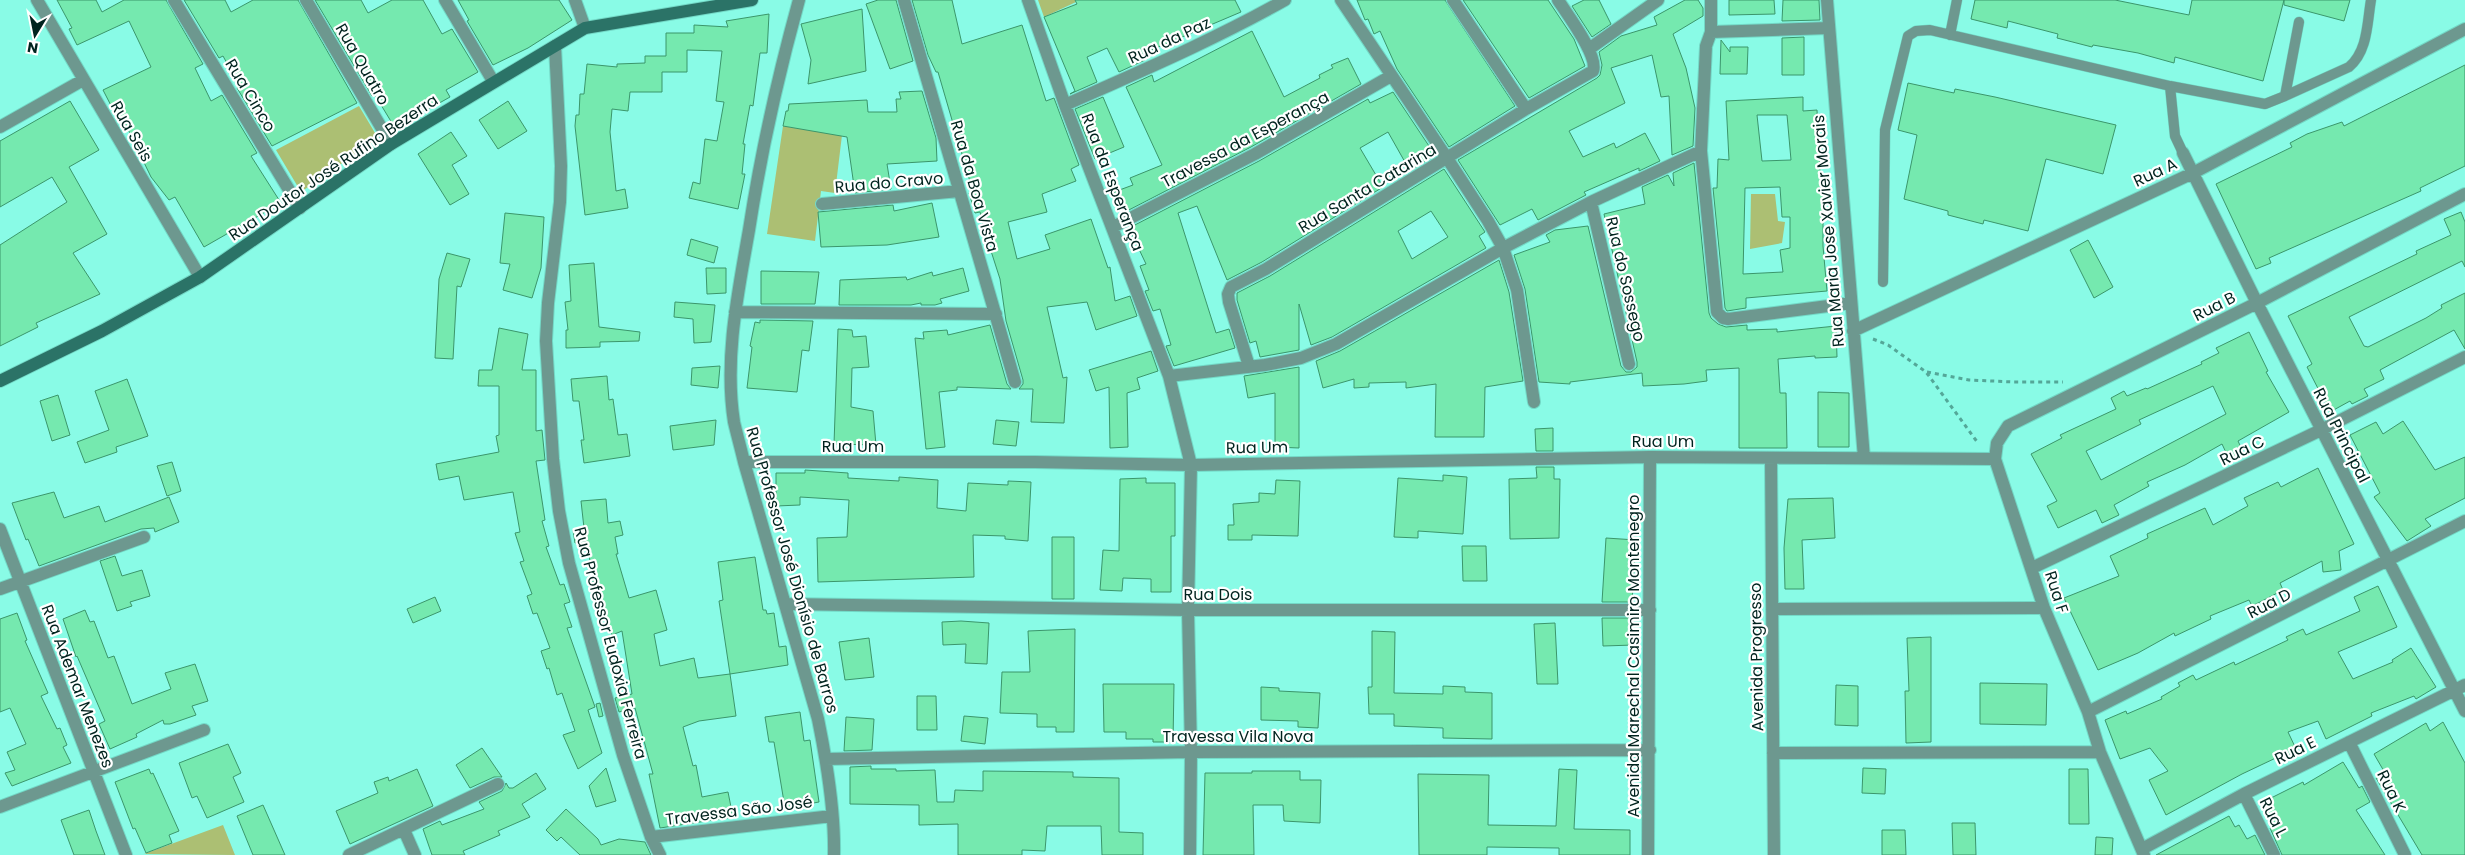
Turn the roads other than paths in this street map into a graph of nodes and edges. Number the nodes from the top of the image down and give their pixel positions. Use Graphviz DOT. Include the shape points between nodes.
graph roads {
  1 [pos="37,0"];
  2 [pos="174,0"];
  3 [pos="306,0"];
  4 [pos="445,0"];
  5 [pos="575,0"];
  6 [pos="752,0"];
  7 [pos="799,0"];
  8 [pos="904,0"];
  9 [pos="1028,0"];
  10 [pos="1285,0"];
  11 [pos="1340,0"];
  12 [pos="1453,0"];
  13 [pos="1558,0"];
  14 [pos="1658,0"];
  15 [pos="1711,0"];
  16 [pos="1826,0"];
  17 [pos="1957,0"];
  18 [pos="2371,0"];
  19 [pos="2299,22"];
  20 [pos="585,28"];
  21 [pos="1828,28"];
  22 [pos="2465,29"];
  23 [pos="1711,32"];
  24 [pos="1950,35"];
  25 [pos="554,46"];
  26 [pos="1589,49"];
  27 [pos="1391,76"];
  28 [pos="84,80"];
  29 [pos="493,81"];
  30 [pos="2170,86"];
  31 [pos="2285,96"];
  32 [pos="1065,105"];
  33 [pos="1526,110"];
  34 [pos="0,127"];
  35 [pos="391,144"];
  36 [pos="1702,150"];
  37 [pos="2183,153"];
  38 [pos="1448,158"];
  39 [pos="2193,173"];
  40 [pos="959,191"];
  41 [pos="2465,194"];
  42 [pos="1591,202"];
  43 [pos="822,204"];
  44 [pos="300,208"];
  45 [pos="1113,227"];
  46 [pos="1503,248"];
  47 [pos="200,277"];
  48 [pos="1883,282"];
  49 [pos="1850,303"];
  50 [pos="2257,303"];
  51 [pos="735,312"];
  52 [pos="996,314"];
  53 [pos="1853,331"];
  54 [pos="2465,357"];
  55 [pos="1629,364"];
  56 [pos="1249,366"];
  57 [pos="1169,376"];
  58 [pos="0,381"];
  59 [pos="1015,382"];
  60 [pos="1534,402"];
  61 [pos="2321,430"];
  62 [pos="1650,457"];
  63 [pos="1771,458"];
  64 [pos="1864,458"];
  65 [pos="1995,459"];
  66 [pos="744,462"];
  67 [pos="1191,465"];
  68 [pos="2465,521"];
  69 [pos="0,529"];
  70 [pos="144,537"];
  71 [pos="2388,561"];
  72 [pos="2032,568"];
  73 [pos="20,581"];
  74 [pos="0,589"];
  75 [pos="786,604"];
  76 [pos="2044,608"];
  77 [pos="1772,609"];
  78 [pos="1188,610"];
  79 [pos="1650,610"];
  80 [pos="2460,688"];
  81 [pos="2465,711"];
  82 [pos="2088,712"];
  83 [pos="204,730"];
  84 [pos="2349,742"];
  85 [pos="1650,750"];
  86 [pos="1191,752"];
  87 [pos="2100,752"];
  88 [pos="1774,753"];
  89 [pos="826,759"];
  90 [pos="94,772"];
  91 [pos="498,784"];
  92 [pos="2244,794"];
  93 [pos="0,807"];
  94 [pos="832,816"];
  95 [pos="404,830"];
  96 [pos="651,837"];
  97 [pos="2143,852"];
  98 [pos="126,855"];
  99 [pos="349,855"];
  100 [pos="415,855"];
  101 [pos="660,855"];
  102 [pos="834,855"];
  103 [pos="1190,855"];
  104 [pos="1648,855"];
  105 [pos="1774,855"];
  106 [pos="2274,855"];
  107 [pos="2405,855"];
  1 -- 28 [label="street, Rua Seis"];
  2 -- 44 [label="street, Rua Cinco"];
  3 -- 35 [label="street, Rua Quatro"];
  4 -- 29 [label="street"];
  5 -- 20 [label="street"];
  6 -- 20 [label="main road, Rua Doutor José Rufino Bezerra"];
  7 -- 51 [label="street, Rua Professor José Dionísio de Barros" via="761,152"];
  8 -- 40 [label="street, Rua da Boa Vista"];
  9 -- 32 [label="street, Rua da Esperança"];
  10 -- 32 [label="street, Rua da Paz" via="1246,22"];
  11 -- 27 [label="street"];
  12 -- 33 [label="street"];
  13 -- 26 [label="street"];
  14 -- 26 [label="street"];
  15 -- 23 [label="street"];
  16 -- 21 [label="street, Rua Maria Jose Xavier Morais"];
  17 -- 24 [label="lane"];
  18 -- 31 [label="lane" via="2363,50 2356,62"];
  19 -- 31 [label="lane"];
  20 -- 25 [label="main road, Rua Doutor José Rufino Bezerra"];
  21 -- 23 [label="street"];
  21 -- 49 [label="street, Rua Maria Jose Xavier Morais"];
  22 -- 39 [label="street, Rua A"];
  23 -- 36 [label="street" via="1706,46"];
  24 -- 30 [label="lane"];
  24 -- 48 [label="lane" via="1930,30 1916,31 1908,36 1885,130"];
  25 -- 29 [label="main road, Rua Doutor José Rufino Bezerra"];
  25 -- 96 [label="street, Rua Professor Eudoxia Ferreira" via="561,166 546,341 559,511 574,582 623,755"];
  26 -- 33 [label="street, Rua Santa Catarina" via="1594,64 1590,73"];
  27 -- 38 [label="street"];
  27 -- 45 [label="street, Travessa da Esperança" via="1255,154"];
  28 -- 34 [label="street"];
  28 -- 47 [label="street, Rua Seis"];
  29 -- 35 [label="main road, Rua Doutor José Rufino Bezerra"];
  30 -- 31 [label="lane" via="2265,104"];
  30 -- 37 [label="lane" via="2175,136"];
  32 -- 45 [label="street, Rua da Esperança"];
  33 -- 38 [label="street, Rua Santa Catarina"];
  35 -- 44 [label="main road, Rua Doutor José Rufino Bezerra"];
  36 -- 42 [label="street"];
  36 -- 49 [label="street" via="1717,312 1720,316 1728,319"];
  37 -- 39 [label="street, Rua Principal"];
  38 -- 46 [label="street"];
  38 -- 56 [label="street, Rua Santa Catarina" via="1266,270 1231,286 1229,302"];
  39 -- 50 [label="street, Rua Principal"];
  39 -- 53 [label="street, Rua A"];
  40 -- 43 [label="street, Rua do Cravo"];
  40 -- 52 [label="street, Rua da Boa Vista"];
  41 -- 50 [label="street, Rua B"];
  42 -- 46 [label="street"];
  42 -- 55 [label="street, Rua do Sossego"];
  44 -- 47 [label="main road, Rua Doutor José Rufino Bezerra"];
  45 -- 57 [label="street, Rua da Esperança"];
  46 -- 56 [label="street" via="1336,344 1301,358"];
  46 -- 60 [label="street" via="1517,290"];
  47 -- 58 [label="main road, Rua Doutor José Rufino Bezerra"];
  49 -- 53 [label="street, Rua Maria Jose Xavier Morais"];
  50 -- 61 [label="street, Rua Principal"];
  50 -- 65 [label="street, Rua B" via="2008,426 1997,443"];
  51 -- 52 [label="street"];
  51 -- 66 [label="street, Rua Professor José Dionísio de Barros" via="731,388 734,422"];
  52 -- 59 [label="street, Rua da Boa Vista"];
  53 -- 64 [label="street, Rua Maria Jose Xavier Morais"];
  54 -- 61 [label="street, Rua C"];
  56 -- 57 [label="street"];
  57 -- 67 [label="street, Rua da Esperança"];
  61 -- 71 [label="street, Rua Principal"];
  61 -- 72 [label="street, Rua C"];
  62 -- 63 [label="street, Rua Um"];
  62 -- 67 [label="street, Rua Um"];
  62 -- 79 [label="street, Avenida Marechal Casimiro Montenegro"];
  63 -- 64 [label="street, Rua Um"];
  63 -- 77 [label="street, Avenida Progresso"];
  64 -- 65 [label="street"];
  65 -- 72 [label="street, Rua F"];
  66 -- 67 [label="street, Rua Um"];
  66 -- 75 [label="street, Rua Professor José Dionísio de Barros"];
  67 -- 78 [label="street, Rua da Esperança"];
  68 -- 71 [label="street, Rua D"];
  69 -- 73 [label="street, Rua Ademar Menezes"];
  70 -- 73 [label="street"];
  71 -- 80 [label="street, Rua Principal"];
  71 -- 82 [label="street, Rua D"];
  72 -- 76 [label="street, Rua F"];
  73 -- 74 [label="street"];
  73 -- 90 [label="street, Rua Ademar Menezes"];
  75 -- 78 [label="street, Rua Dois"];
  75 -- 89 [label="street, Rua Professor José Dionísio de Barros"];
  76 -- 77 [label="street"];
  76 -- 82 [label="street, Rua F"];
  77 -- 88 [label="street, Avenida Progresso"];
  78 -- 79 [label="street, Rua Dois"];
  78 -- 86 [label="street, Rua da Esperança"];
  79 -- 85 [label="street, Avenida Marechal Casimiro Montenegro"];
  80 -- 81 [label="street, Rua Principal"];
  80 -- 84 [label="street, Rua E"];
  82 -- 87 [label="street, Rua F"];
  83 -- 90 [label="street"];
  84 -- 92 [label="street, Rua E"];
  84 -- 107 [label="street, Rua K"];
  85 -- 86 [label="street, Travessa Vila Nova"];
  85 -- 104 [label="street, Avenida Marechal Casimiro Montenegro"];
  86 -- 89 [label="street, Travessa Vila Nova"];
  86 -- 103 [label="street, Rua da Esperança"];
  87 -- 88 [label="street"];
  87 -- 97 [label="street, Rua F"];
  88 -- 105 [label="street, Avenida Progresso"];
  89 -- 94 [label="street, Rua Professor José Dionísio de Barros"];
  90 -- 93 [label="street"];
  90 -- 98 [label="street, Rua Ademar Menezes"];
  91 -- 95 [label="street"];
  92 -- 97 [label="street, Rua E"];
  92 -- 106 [label="street, Rua L"];
  94 -- 96 [label="street, Travessa São José"];
  94 -- 102 [label="street, Rua Professor José Dionísio de Barros"];
  95 -- 99 [label="street"];
  95 -- 100 [label="street"];
  96 -- 101 [label="street, Rua Professor Eudoxia Ferreira"];
}
